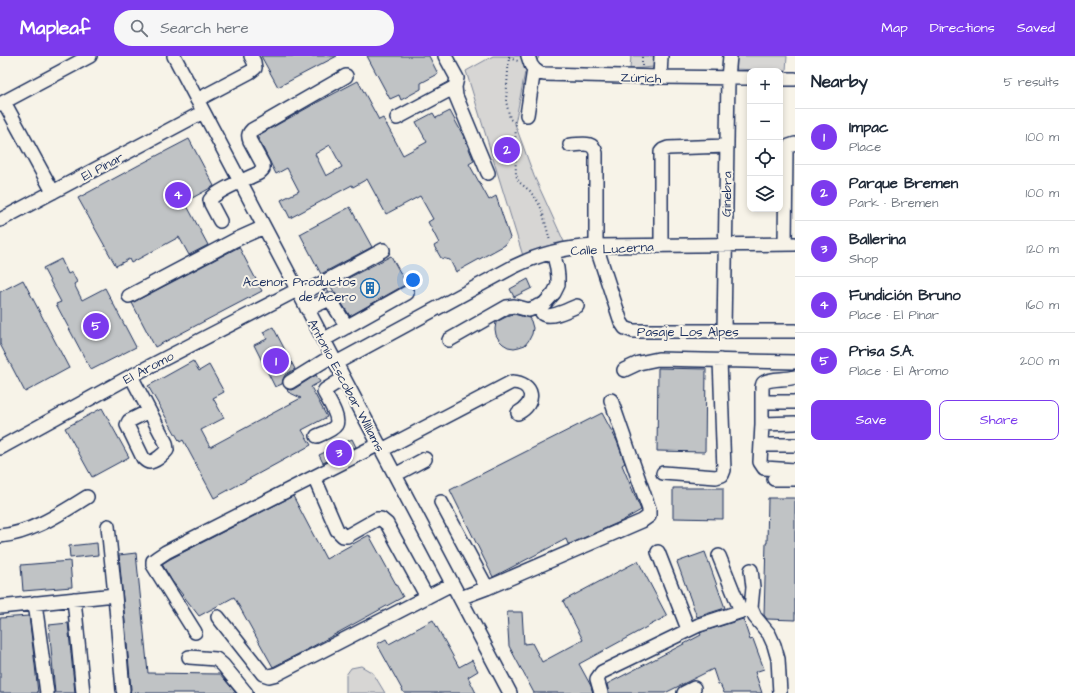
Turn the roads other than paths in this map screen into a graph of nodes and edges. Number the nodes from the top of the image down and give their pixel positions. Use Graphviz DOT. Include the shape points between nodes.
graph roads {
  1 [pos="90,56"];
  2 [pos="174,56"];
  3 [pos="251,56"];
  4 [pos="446,56"];
  5 [pos="528,56"];
  6 [pos="661,56"];
  7 [pos="730,56"];
  8 [pos="534,69"];
  9 [pos="346,76"];
  10 [pos="660,77"];
  11 [pos="728,78"];
  12 [pos="747,78"];
  13 [pos="783,79"];
  14 [pos="795,79"];
  15 [pos="455,87"];
  16 [pos="197,100"];
  17 [pos="2,103"];
  18 [pos="203,112"];
  19 [pos="526,115"];
  20 [pos="397,118"];
  21 [pos="795,144"];
  22 [pos="570,145"];
  23 [pos="727,146"];
  24 [pos="488,173"];
  25 [pos="240,182"];
  26 [pos="53,192"];
  27 [pos="0,220"];
  28 [pos="220,220"];
  29 [pos="264,227"];
  30 [pos="790,244"];
  31 [pos="660,245"];
  32 [pos="725,245"];
  33 [pos="596,246"];
  34 [pos="383,250"];
  35 [pos="552,252"];
  36 [pos="299,292"];
  37 [pos="407,293"];
  38 [pos="129,296"];
  39 [pos="538,306"];
  40 [pos="577,306"];
  41 [pos="307,309"];
  42 [pos="347,327"];
  43 [pos="724,331"];
  44 [pos="795,331"];
  45 [pos="324,340"];
  46 [pos="449,340"];
  47 [pos="334,359"];
  48 [pos="720,360"];
  49 [pos="795,362"];
  50 [pos="624,370"];
  51 [pos="131,376"];
  52 [pos="795,377"];
  53 [pos="344,378"];
  54 [pos="290,382"];
  55 [pos="611,400"];
  56 [pos="762,402"];
  57 [pos="795,402"];
  58 [pos="149,411"];
  59 [pos="518,413"];
  60 [pos="795,423"];
  61 [pos="762,424"];
  62 [pos="316,436"];
  63 [pos="761,445"];
  64 [pos="795,445"];
  65 [pos="380,447"];
  66 [pos="0,448"];
  67 [pos="425,459"];
  68 [pos="795,470"];
  69 [pos="663,473"];
  70 [pos="395,475"];
  71 [pos="314,477"];
  72 [pos="774,479"];
  73 [pos="795,479"];
  74 [pos="87,497"];
  75 [pos="441,502"];
  76 [pos="108,526"];
  77 [pos="0,536"];
  78 [pos="658,552"];
  79 [pos="719,556"];
  80 [pos="751,570"];
  81 [pos="452,584"];
  82 [pos="487,588"];
  83 [pos="115,595"];
  84 [pos="427,597"];
  85 [pos="460,598"];
  86 [pos="74,599"];
  87 [pos="35,603"];
  88 [pos="0,607"];
  89 [pos="746,610"];
  90 [pos="218,617"];
  91 [pos="688,629"];
  92 [pos="196,632"];
  93 [pos="189,657"];
  94 [pos="123,690"];
  95 [pos="47,693"];
  96 [pos="83,693"];
  97 [pos="246,693"];
  98 [pos="510,693"];
  99 [pos="601,693"];
  100 [pos="780,693"];
  1 -- 17 [label="street"];
  2 -- 16 [label="street, Antonio Escobar Williams"];
  3 -- 16 [label="street" via="255,68"];
  4 -- 15 [label="street" via="457,78"];
  5 -- 8 [label="street"];
  6 -- 10 [label="street"];
  7 -- 11 [label="street, Ginebra"];
  8 -- 10 [label="street, Zúrich" via="544,74"];
  8 -- 19 [label="street"];
  9 -- 25 [label="street" via="252,130 248,136 263,169"];
  10 -- 11 [label="street, Zúrich"];
  11 -- 12 [label="street, Zúrich"];
  11 -- 23 [label="street, Ginebra"];
  13 -- 14 [label="street"];
  15 -- 20 [label="street"];
  15 -- 24 [label="street" via="456,96"];
  16 -- 18 [label="street, Antonio Escobar Williams"];
  17 -- 26 [label="street"];
  18 -- 25 [label="street, Antonio Escobar Williams"];
  18 -- 26 [label="street, El Pinar"];
  21 -- 30 [label="street" via="786,149"];
  22 -- 33 [label="street, Pasaje Los Alpes" via="589,144 595,148"];
  23 -- 31 [label="street" via="668,148 661,152"];
  23 -- 32 [label="street, Ginebra"];
  25 -- 28 [label="street" via="211,198 210,204"];
  25 -- 29 [label="street, Antonio Escobar Williams"];
  26 -- 27 [label="street, El Pinar"];
  29 -- 36 [label="street, Antonio Escobar Williams"];
  29 -- 38 [label="street"];
  30 -- 32 [label="street, Calle Lucerna"];
  31 -- 32 [label="street, Calle Lucerna"];
  31 -- 33 [label="street, Calle Lucerna"];
  32 -- 43 [label="street, Ginebra"];
  33 -- 35 [label="street, Calle Lucerna"];
  33 -- 43 [label="street, Pasaje Los Alpes" via="625,328 633,331"];
  34 -- 36 [label="street, El Aromo"];
  35 -- 39 [label="street" via="557,268 558,285 554,294"];
  35 -- 47 [label="street, Calle Lucerna" via="513,267"];
  36 -- 41 [label="street, Antonio Escobar Williams"];
  36 -- 51 [label="street, El Aromo"];
  37 -- 42 [label="street"];
  39 -- 40 [label="street" via="542,314 547,316"];
  39 -- 46 [label="street" via="529,310 507,307"];
  41 -- 42 [label="street" via="330,299"];
  41 -- 45 [label="street, Antonio Escobar Williams"];
  42 -- 45 [label="street"];
  43 -- 44 [label="street, Pasaje Los Alpes"];
  45 -- 47 [label="street, Antonio Escobar Williams"];
  47 -- 53 [label="street, Antonio Escobar Williams"];
  47 -- 54 [label="street, Calle Lucerna"];
  48 -- 49 [label="street"];
  48 -- 50 [label="street" via="658,359 639,363"];
  48 -- 69 [label="street" via="724,470 722,475 716,477"];
  51 -- 58 [label="street"];
  51 -- 66 [label="street, El Aromo"];
  52 -- 56 [label="street" via="764,382"];
  53 -- 62 [label="street" via="324,392 337,417 336,424"];
  53 -- 65 [label="street, Antonio Escobar Williams"];
  55 -- 82 [label="street" via="650,509 649,516"];
  56 -- 57 [label="street"];
  56 -- 61 [label="street"];
  59 -- 65 [label="street" via="528,406 530,394 527,387 520,382 512,382"];
  60 -- 61 [label="street"];
  61 -- 63 [label="street"];
  63 -- 64 [label="street"];
  63 -- 68 [label="street" via="760,462 764,468"];
  65 -- 70 [label="street, Antonio Escobar Williams"];
  65 -- 71 [label="street"];
  67 -- 70 [label="street"];
  70 -- 81 [label="street, Antonio Escobar Williams"];
  71 -- 84 [label="street" via="337,530 343,536 377,519 387,524"];
  71 -- 92 [label="street" via="153,561 153,565"];
  72 -- 73 [label="street"];
  74 -- 77 [label="street" via="49,520"];
  75 -- 82 [label="street"];
  76 -- 83 [label="street"];
  78 -- 91 [label="street"];
  79 -- 89 [label="street"];
  80 -- 89 [label="street" via="753,587"];
  81 -- 84 [label="street"];
  81 -- 85 [label="street, Antonio Escobar Williams"];
  82 -- 85 [label="street"];
  83 -- 86 [label="street"];
  83 -- 94 [label="street"];
  84 -- 90 [label="street" via="270,676 263,674"];
  85 -- 98 [label="street, Antonio Escobar Williams"];
  86 -- 87 [label="street"];
  86 -- 96 [label="street"];
  87 -- 88 [label="street"];
  87 -- 95 [label="street"];
  89 -- 91 [label="street"];
  89 -- 100 [label="street" via="769,634 774,645 778,659"];
  91 -- 99 [label="street" via="602,672 597,679"];
  93 -- 97 [label="street" via="216,659 224,665"];
}
